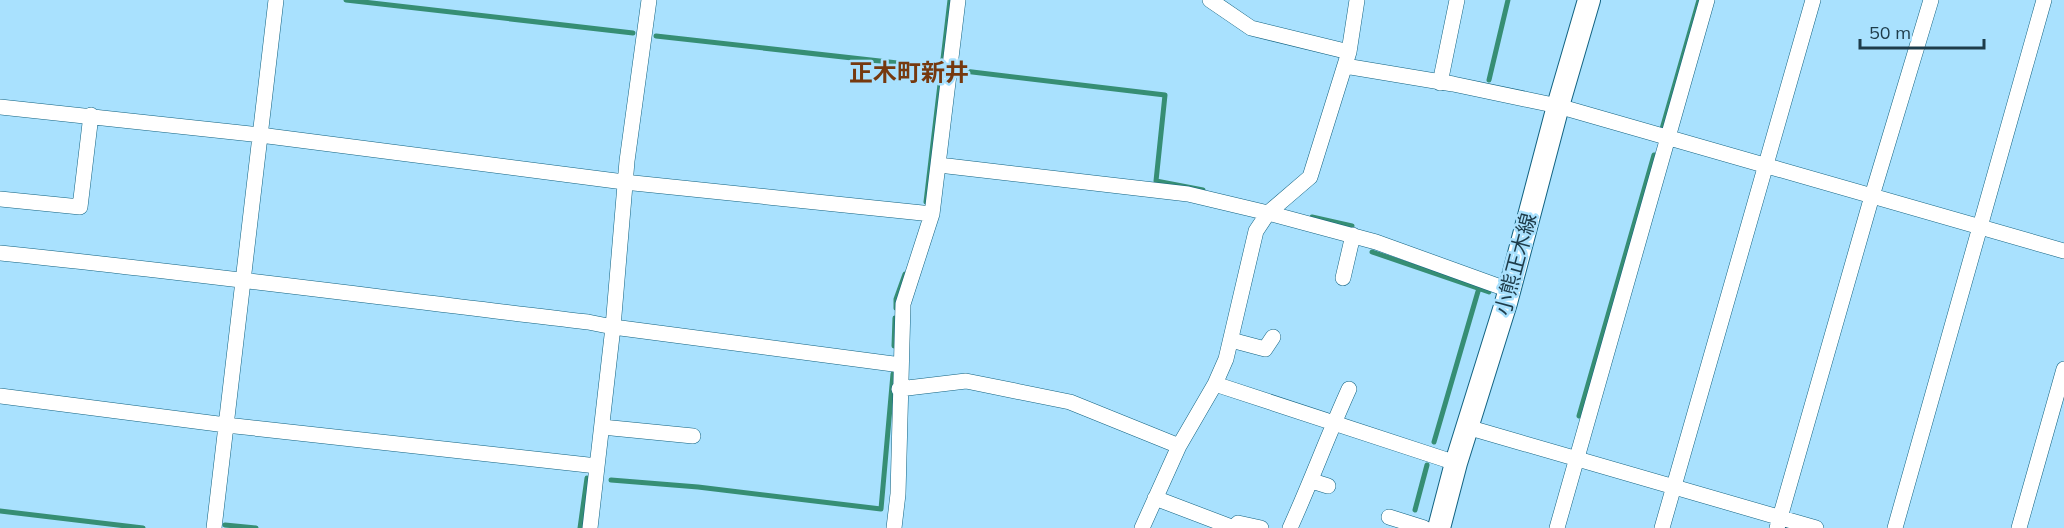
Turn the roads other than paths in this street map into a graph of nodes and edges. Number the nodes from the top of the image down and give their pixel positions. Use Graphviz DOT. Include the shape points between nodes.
graph roads {
  1 [pos="276,0"];
  2 [pos="649,0"];
  3 [pos="958,0"];
  4 [pos="1210,0"];
  5 [pos="1357,0"];
  6 [pos="1457,0"];
  7 [pos="1589,0"];
  8 [pos="1707,0"];
  9 [pos="1813,0"];
  10 [pos="1931,0"];
  11 [pos="2044,0"];
  12 [pos="1347,59"];
  13 [pos="1440,83"];
  14 [pos="1558,105"];
  15 [pos="0,106"];
  16 [pos="92,115"];
  17 [pos="260,135"];
  18 [pos="1668,138"];
  19 [pos="939,165"];
  20 [pos="1764,166"];
  21 [pos="624,182"];
  22 [pos="1872,196"];
  23 [pos="0,199"];
  24 [pos="1268,213"];
  25 [pos="932,214"];
  26 [pos="1979,226"];
  27 [pos="1353,235"];
  28 [pos="2064,251"];
  29 [pos="0,252"];
  30 [pos="1343,278"];
  31 [pos="242,282"];
  32 [pos="1509,290"];
  33 [pos="613,327"];
  34 [pos="1273,337"];
  35 [pos="1231,340"];
  36 [pos="901,364"];
  37 [pos="2064,369"];
  38 [pos="1215,384"];
  39 [pos="899,389"];
  40 [pos="1349,389"];
  41 [pos="0,396"];
  42 [pos="1334,422"];
  43 [pos="226,425"];
  44 [pos="602,427"];
  45 [pos="1467,428"];
  46 [pos="693,436"];
  47 [pos="1179,446"];
  48 [pos="1577,459"];
  49 [pos="1456,463"];
  50 [pos="597,466"];
  51 [pos="1311,481"];
  52 [pos="1328,486"];
  53 [pos="1674,487"];
  54 [pos="1155,498"];
  55 [pos="1389,516"];
  56 [pos="1779,523"];
  57 [pos="214,528"];
  58 [pos="590,528"];
  59 [pos="894,528"];
  60 [pos="1142,528"];
  61 [pos="1261,528"];
  62 [pos="1290,528"];
  63 [pos="1424,528"];
  64 [pos="1439,528"];
  65 [pos="1557,528"];
  66 [pos="1662,528"];
  67 [pos="1816,528"];
  68 [pos="1894,528"];
  69 [pos="2019,528"];
  1 -- 17 [label="street"];
  2 -- 21 [label="street"];
  3 -- 19 [label="street"];
  4 -- 12 [label="street" via="1251,28"];
  5 -- 12 [label="street"];
  6 -- 13 [label="street"];
  7 -- 14 [label="main road, 小熊正木線"];
  8 -- 18 [label="street"];
  9 -- 20 [label="street"];
  10 -- 22 [label="street"];
  11 -- 26 [label="street"];
  12 -- 13 [label="street"];
  12 -- 24 [label="street" via="1310,177"];
  13 -- 14 [label="street"];
  14 -- 18 [label="street"];
  14 -- 32 [label="main road, 小熊正木線"];
  15 -- 16 [label="street"];
  16 -- 17 [label="street"];
  16 -- 23 [label="street" via="80,207"];
  17 -- 21 [label="street"];
  17 -- 31 [label="street"];
  18 -- 20 [label="street"];
  18 -- 48 [label="street"];
  19 -- 24 [label="street" via="1188,195"];
  19 -- 25 [label="street"];
  20 -- 22 [label="street"];
  20 -- 53 [label="street"];
  21 -- 25 [label="street"];
  21 -- 33 [label="street"];
  22 -- 26 [label="street"];
  22 -- 56 [label="street"];
  24 -- 27 [label="street"];
  24 -- 35 [label="street" via="1256,231"];
  25 -- 36 [label="street" via="903,304"];
  26 -- 28 [label="street"];
  26 -- 68 [label="street"];
  27 -- 30 [label="street"];
  27 -- 32 [label="street"];
  29 -- 31 [label="street"];
  31 -- 33 [label="street"];
  31 -- 43 [label="street"];
  32 -- 45 [label="main road, 小熊正木線"];
  33 -- 36 [label="street"];
  33 -- 44 [label="street"];
  34 -- 35 [label="street" via="1265,349"];
  35 -- 38 [label="street"];
  36 -- 39 [label="street"];
  37 -- 69 [label="street"];
  38 -- 42 [label="street"];
  38 -- 47 [label="street"];
  39 -- 47 [label="street" via="966,381 1070,402"];
  39 -- 59 [label="street"];
  40 -- 42 [label="street"];
  41 -- 43 [label="street"];
  42 -- 49 [label="street"];
  42 -- 51 [label="street"];
  43 -- 50 [label="street"];
  43 -- 57 [label="street"];
  44 -- 46 [label="street"];
  44 -- 50 [label="street"];
  45 -- 48 [label="street"];
  45 -- 49 [label="main road, 小熊正木線"];
  47 -- 54 [label="street"];
  48 -- 53 [label="street"];
  48 -- 65 [label="street"];
  49 -- 64 [label="main road, 小熊正木線"];
  50 -- 58 [label="street"];
  51 -- 52 [label="street"];
  51 -- 62 [label="street"];
  53 -- 56 [label="street"];
  53 -- 66 [label="street"];
  54 -- 60 [label="street"];
  54 -- 61 [label="street" via="1234,528 1238,523"];
  55 -- 63 [label="street"];
  56 -- 67 [label="street"];
}
